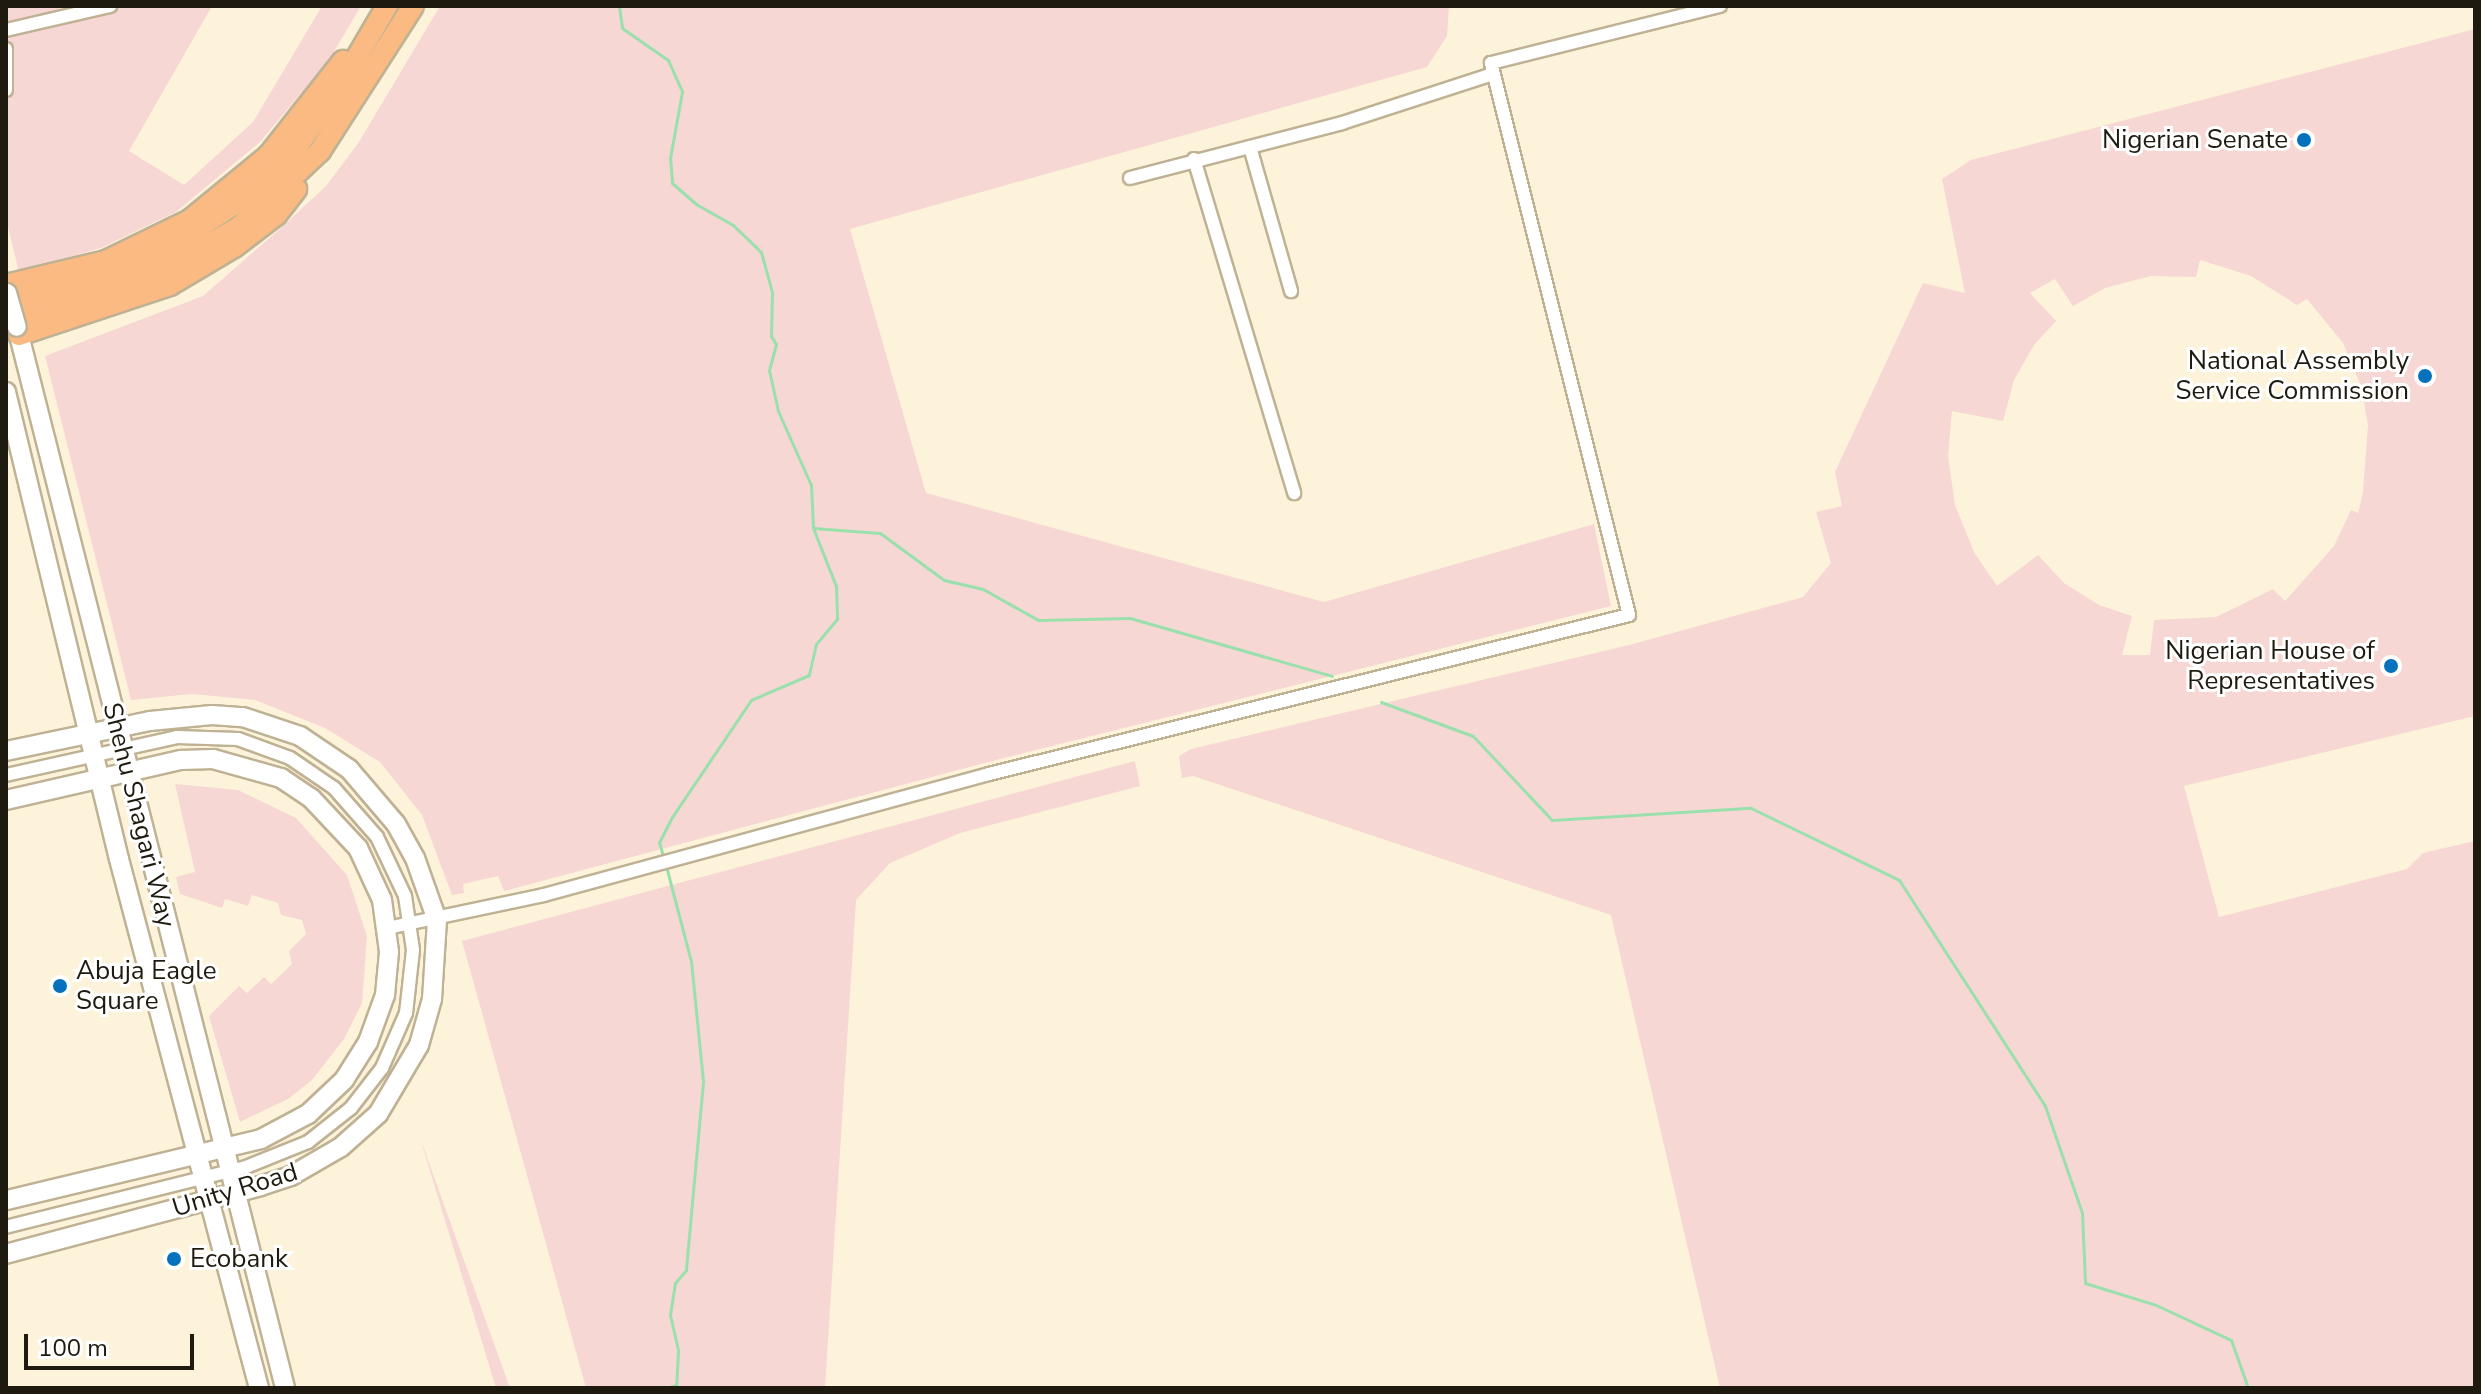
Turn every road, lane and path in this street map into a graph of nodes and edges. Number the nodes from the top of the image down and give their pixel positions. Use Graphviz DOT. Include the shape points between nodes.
graph roads {
  1 [pos="110,6"];
  2 [pos="387,6"];
  3 [pos="413,6"];
  4 [pos="1720,6"];
  5 [pos="6,30"];
  6 [pos="6,49"];
  7 [pos="1493,74"];
  8 [pos="6,90"];
  9 [pos="1250,147"];
  10 [pos="1194,159"];
  11 [pos="1130,178"];
  12 [pos="1291,291"];
  13 [pos="6,293"];
  14 [pos="12,331"];
  15 [pos="6,393"];
  16 [pos="1294,493"];
  17 [pos="89,733"];
  18 [pos="119,736"];
  19 [pos="6,751"];
  20 [pos="94,752"];
  21 [pos="127,772"];
  22 [pos="6,775"];
  23 [pos="100,777"];
  24 [pos="6,800"];
  25 [pos="437,920"];
  26 [pos="413,924"];
  27 [pos="388,928"];
  28 [pos="223,1149"];
  29 [pos="197,1155"];
  30 [pos="229,1171"];
  31 [pos="203,1177"];
  32 [pos="235,1195"];
  33 [pos="6,1200"];
  34 [pos="209,1201"];
  35 [pos="6,1227"];
  36 [pos="6,1254"];
  37 [pos="259,1388"];
  38 [pos="285,1388"];
  1 -- 5 [label="street"];
  2 -- 13 [label="main road" via="374,29 269,155 190,220 106,261"];
  3 -- 14 [label="main road" via="320,151 239,227 183,262"];
  4 -- 7 [label="street" via="1491,63"];
  6 -- 8 [label="street"];
  7 -- 9 [label="street"];
  7 -- 25 [label="street" via="1629,615 1050,759"];
  9 -- 10 [label="street"];
  9 -- 12 [label="street"];
  10 -- 11 [label="street"];
  10 -- 16 [label="street"];
  13 -- 14 [label="street, Shehu Shagari Way, bridge"];
  14 -- 18 [label="street, Shehu Shagari Way"];
  15 -- 17 [label="street, Shehu Shagari Way"];
  17 -- 18 [label="street, Unity Road"];
  17 -- 19 [label="street, Unity Road"];
  17 -- 20 [label="street, Shehu Shagari Way"];
  18 -- 20 [label="street, Unity Road"];
  18 -- 21 [label="street, Shehu Shagari Way"];
  18 -- 25 [label="street, Unity Road" via="212,715 243,717 300,736 349,769 396,824 415,858"];
  18 -- 26 [label="street, Unity Road" via="209,736 266,748 301,765 334,788 377,837 395,868"];
  20 -- 22 [label="street, Unity Road"];
  20 -- 23 [label="street, Shehu Shagari Way"];
  21 -- 23 [label="street, Unity Road"];
  21 -- 27 [label="street, Unity Road" via="213,759 281,778 311,798 358,848 373,874"];
  21 -- 28 [label="street, Shehu Shagari Way"];
  23 -- 24 [label="street, Unity Road"];
  23 -- 29 [label="street, Shehu Shagari Way"];
  25 -- 26 [label="street"];
  25 -- 32 [label="street, Unity Road" via="427,1022 409,1068 378,1114 319,1162"];
  26 -- 27 [label="street"];
  26 -- 30 [label="street, Unity Road" via="406,1013 368,1087 308,1142"];
  27 -- 28 [label="street, Unity Road" via="385,995 357,1062 308,1114 286,1128"];
  28 -- 29 [label="street, Unity Road"];
  28 -- 30 [label="street, Shehu Shagari Way"];
  29 -- 31 [label="street, Shehu Shagari Way"];
  29 -- 33 [label="street, Unity Road"];
  30 -- 31 [label="street, Unity Road"];
  30 -- 32 [label="street, Shehu Shagari Way"];
  31 -- 34 [label="street, Shehu Shagari Way"];
  31 -- 35 [label="street, Unity Road"];
  32 -- 34 [label="street, Unity Road"];
  32 -- 38 [label="street, Shehu Shagari Way"];
  34 -- 36 [label="street, Unity Road"];
  34 -- 37 [label="street, Shehu Shagari Way"];
}
